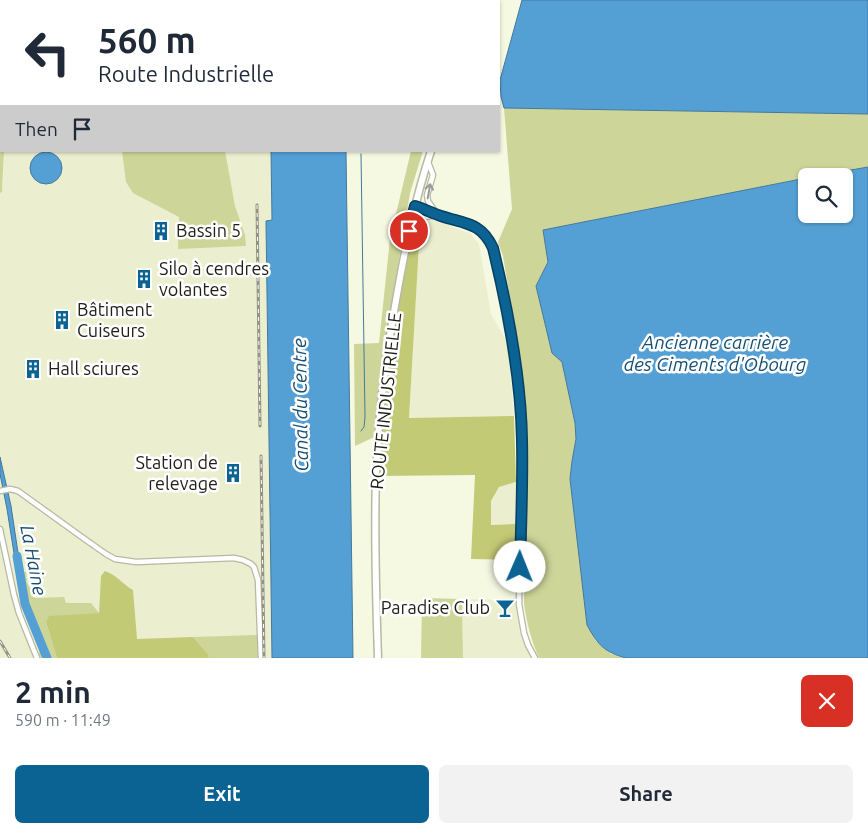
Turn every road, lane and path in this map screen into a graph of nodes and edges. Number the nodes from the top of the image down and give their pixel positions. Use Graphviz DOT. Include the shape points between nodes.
graph roads {
  1 [pos="431,152"];
  2 [pos="428,160"];
  3 [pos="415,206"];
  4 [pos="440,216"];
  5 [pos="409,231"];
  6 [pos="1,491"];
  7 [pos="0,529"];
  8 [pos="37,658"];
  9 [pos="261,658"];
  10 [pos="378,658"];
  11 [pos="535,658"];
  1 -- 2 [label="main road, ROUTE INDUSTRIELLE"];
  2 -- 3 [label="main road, ROUTE INDUSTRIELLE"];
  4 -- 2 [label="street, one-way" via="428,201 433,175"];
  3 -- 4 [label="street"];
  3 -- 5 [label="main road, ROUTE INDUSTRIELLE"];
  4 -- 5 [label="street" via="424,218"];
  4 -- 11 [label="street" via="475,226 490,241 495,256 518,376 522,440 519,604 524,633"];
  5 -- 10 [label="main road, ROUTE INDUSTRIELLE" via="390,337 378,446"];
  6 -- 9 [label="street" via="18,491 115,558 136,562 234,558 251,564 258,580"];
  7 -- 8 [label="street" via="14,595"];
}
